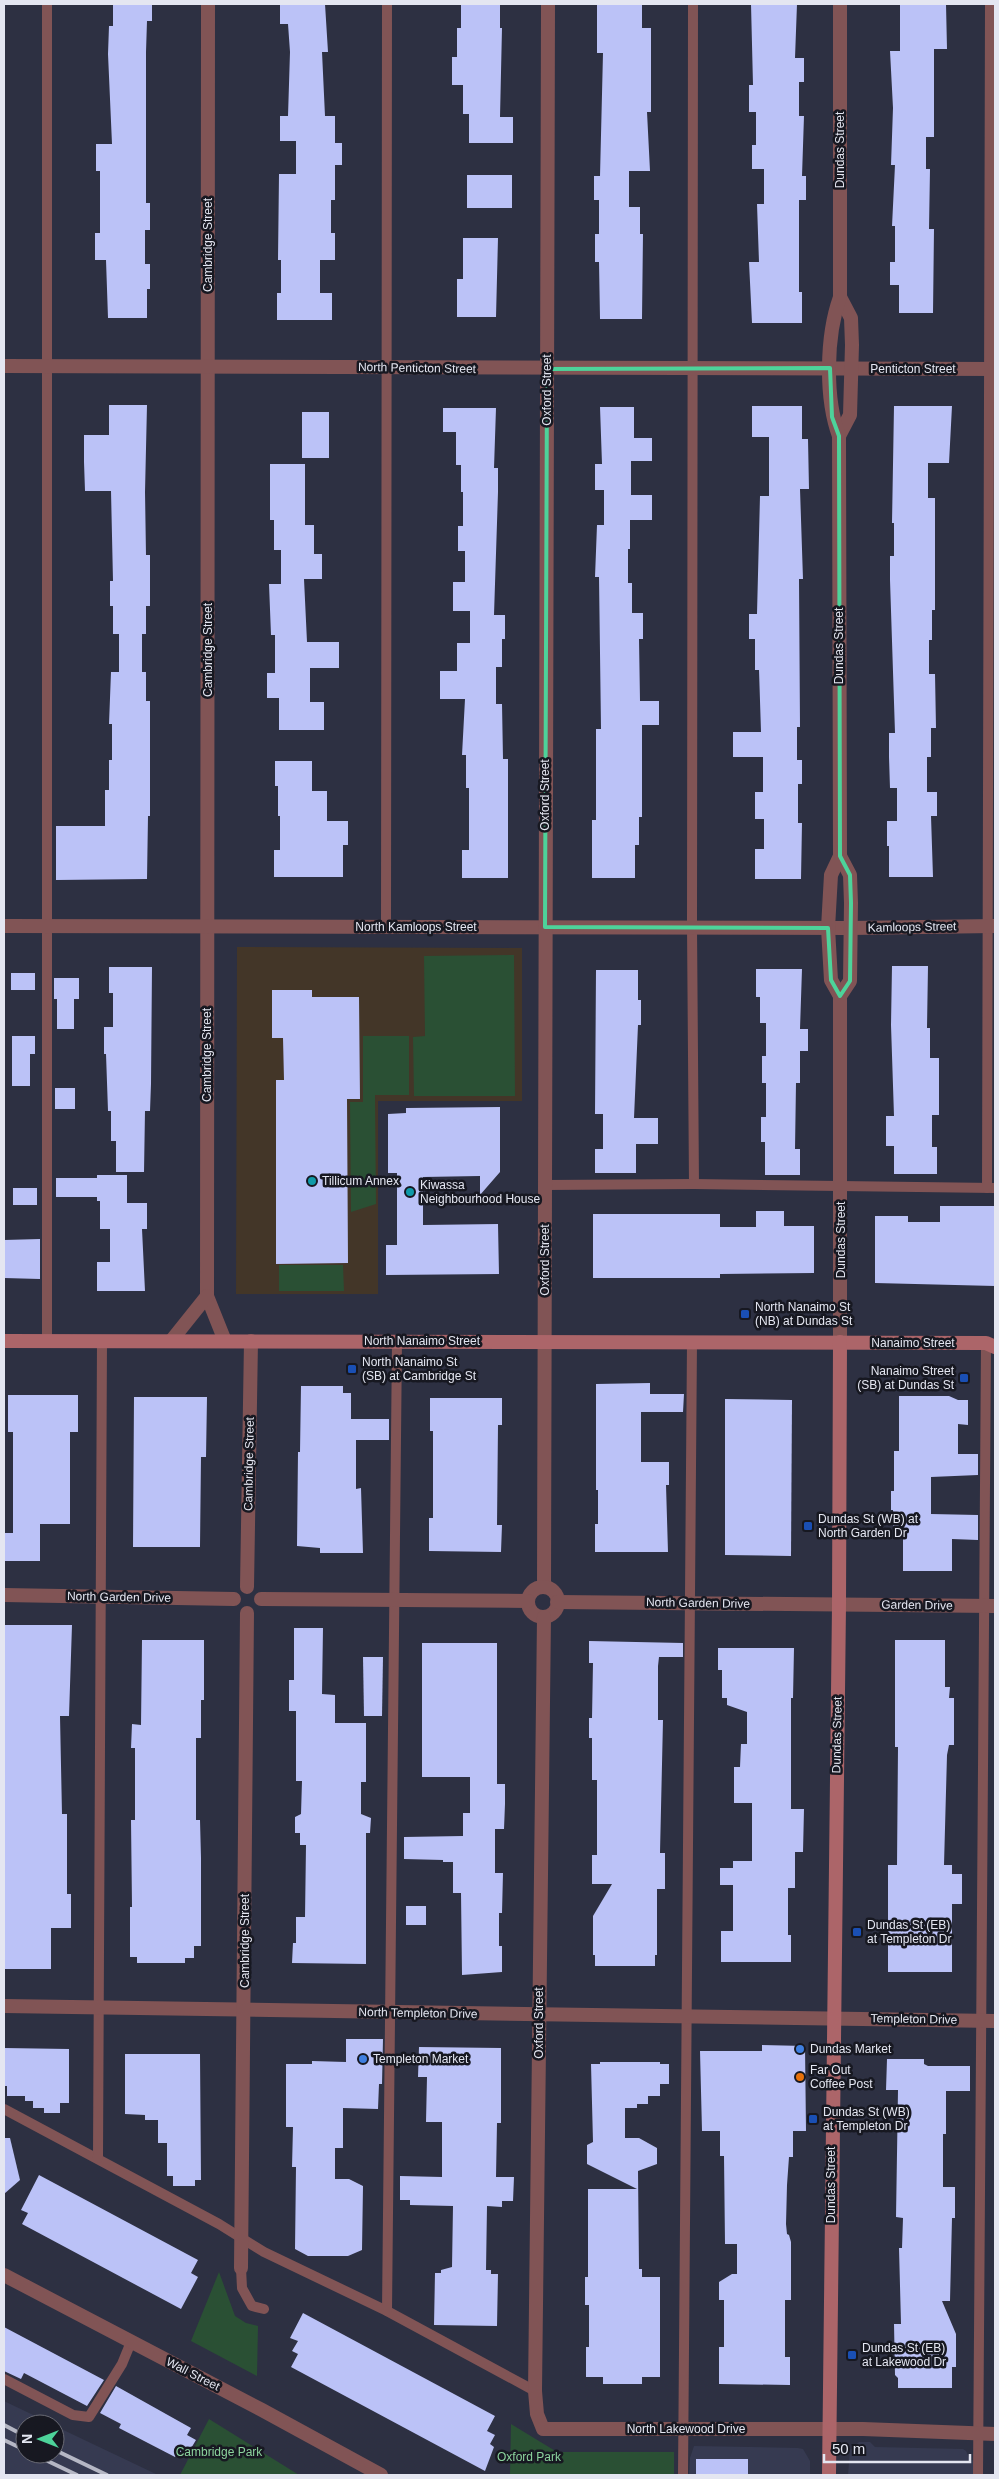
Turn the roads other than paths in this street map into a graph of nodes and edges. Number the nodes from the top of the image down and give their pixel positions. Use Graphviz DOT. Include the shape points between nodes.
graph roads {
  1 [pos="47,4"];
  2 [pos="208,4"];
  3 [pos="387,4"];
  4 [pos="548,4"];
  5 [pos="693,4"];
  6 [pos="840,4"];
  7 [pos="990,4"];
  8 [pos="840,297"];
  9 [pos="4,366"];
  10 [pos="46,366"];
  11 [pos="208,366"];
  12 [pos="386,367"];
  13 [pos="830,368"];
  14 [pos="852,368"];
  15 [pos="547,369"];
  16 [pos="693,369"];
  17 [pos="992,370"];
  18 [pos="839,436"];
  19 [pos="840,856"];
  20 [pos="4,926"];
  21 [pos="46,926"];
  22 [pos="207,926"];
  23 [pos="992,926"];
  24 [pos="386,927"];
  25 [pos="545,927"];
  26 [pos="692,927"];
  27 [pos="828,928"];
  28 [pos="851,928"];
  29 [pos="840,996"];
  30 [pos="694,1184"];
  31 [pos="545,1185"];
  32 [pos="840,1187"];
  33 [pos="991,1188"];
  34 [pos="207,1296"];
  35 [pos="4,1341"];
  36 [pos="47,1341"];
  37 [pos="102,1341"];
  38 [pos="170,1341"];
  39 [pos="225,1341"];
  40 [pos="251,1341"];
  41 [pos="397,1341"];
  42 [pos="544,1342"];
  43 [pos="692,1342"];
  44 [pos="840,1342"];
  45 [pos="992,1343"];
  46 [pos="247,1586"];
  47 [pos="544,1587"];
  48 [pos="4,1595"];
  49 [pos="101,1597"];
  50 [pos="234,1599"];
  51 [pos="395,1599"];
  52 [pos="261,1600"];
  53 [pos="528,1601"];
  54 [pos="558,1602"];
  55 [pos="691,1602"];
  56 [pos="839,1605"];
  57 [pos="990,1606"];
  58 [pos="247,1613"];
  59 [pos="544,1616"];
  60 [pos="4,2006"];
  61 [pos="98,2009"];
  62 [pos="244,2010"];
  63 [pos="391,2012"];
  64 [pos="539,2015"];
  65 [pos="686,2016"];
  66 [pos="833,2018"];
  67 [pos="988,2021"];
  68 [pos="4,2109"];
  69 [pos="98,2158"];
  70 [pos="242,2239"];
  71 [pos="241,2268"];
  72 [pos="4,2275"];
  73 [pos="264,2309"];
  74 [pos="387,2310"];
  75 [pos="131,2342"];
  76 [pos="4,2379"];
  77 [pos="535,2392"];
  78 [pos="683,2428"];
  79 [pos="544,2429"];
  80 [pos="830,2429"];
  81 [pos="978,2434"];
  82 [pos="995,2434"];
  83 [pos="381,2475"];
  84 [pos="683,2475"];
  85 [pos="829,2475"];
  86 [pos="978,2475"];
  1 -- 10 [label="lane"];
  2 -- 11 [label="street, Cambridge Street"];
  3 -- 12 [label="lane"];
  4 -- 15 [label="street, Oxford Street"];
  5 -- 16 [label="lane"];
  6 -- 8 [label="street, Dundas Street"];
  7 -- 17 [label="lane"];
  8 -- 13 [label="street, Dundas Street" via="832,319"];
  8 -- 14 [label="street, Dundas Street" via="851,318"];
  9 -- 10 [label="street, North Penticton Street"];
  10 -- 11 [label="street, North Penticton Street"];
  10 -- 21 [label="lane"];
  11 -- 12 [label="street, North Penticton Street"];
  11 -- 22 [label="street, Cambridge Street"];
  12 -- 15 [label="street, North Penticton Street"];
  12 -- 24 [label="lane"];
  13 -- 14 [label="street, Penticton Street"];
  13 -- 16 [label="street, North Penticton Street"];
  13 -- 18 [label="street, Dundas Street" via="832,416"];
  14 -- 17 [label="street, Penticton Street"];
  14 -- 18 [label="street, Dundas Street" via="850,415"];
  15 -- 16 [label="street, North Penticton Street"];
  15 -- 25 [label="street, Oxford Street"];
  16 -- 26 [label="lane"];
  17 -- 23 [label="lane"];
  18 -- 19 [label="street, Dundas Street"];
  19 -- 27 [label="street, Dundas Street" via="831,875"];
  19 -- 28 [label="street, Dundas Street" via="850,876"];
  20 -- 21 [label="street, North Kamloops Street"];
  21 -- 22 [label="street, North Kamloops Street"];
  21 -- 36 [label="lane"];
  22 -- 24 [label="street, North Kamloops Street"];
  22 -- 34 [label="street, Cambridge Street"];
  23 -- 28 [label="street, Kamloops Street"];
  23 -- 33 [label="lane"];
  24 -- 25 [label="street, North Kamloops Street"];
  25 -- 26 [label="street, North Kamloops Street"];
  25 -- 31 [label="street, Oxford Street"];
  26 -- 27 [label="street, North Kamloops Street"];
  26 -- 30 [label="lane"];
  27 -- 28 [label="street, Kamloops Street"];
  27 -- 29 [label="street, Dundas Street" via="831,980"];
  28 -- 29 [label="street, Dundas Street" via="850,981"];
  29 -- 32 [label="street, Dundas Street"];
  30 -- 31 [label="lane"];
  30 -- 32 [label="lane"];
  31 -- 42 [label="street, Oxford Street"];
  32 -- 33 [label="lane"];
  32 -- 44 [label="street, Dundas Street"];
  34 -- 38 [label="street"];
  34 -- 39 [label="street, Cambridge Street"];
  35 -- 36 [label="main road, North Nanaimo Street"];
  36 -- 37 [label="main road, North Nanaimo Street"];
  37 -- 38 [label="main road, North Nanaimo Street"];
  37 -- 49 [label="lane"];
  38 -- 39 [label="main road, North Nanaimo Street"];
  39 -- 40 [label="main road, North Nanaimo Street"];
  40 -- 41 [label="main road, North Nanaimo Street"];
  40 -- 46 [label="street, Cambridge Street"];
  41 -- 42 [label="main road, North Nanaimo Street"];
  41 -- 51 [label="lane"];
  42 -- 43 [label="main road, North Nanaimo Street"];
  42 -- 47 [label="street, Oxford Street"];
  43 -- 44 [label="main road, North Nanaimo Street"];
  43 -- 55 [label="lane"];
  44 -- 45 [label="main road, Nanaimo Street"];
  44 -- 56 [label="main road, Dundas Street"];
  45 -- 57 [label="lane"];
  46 -- 50 [label="street" via="240,1589"];
  46 -- 52 [label="street" via="255,1589"];
  47 -- 53 [label="street" via="531,1593"];
  47 -- 54 [label="street" via="552,1590"];
  48 -- 49 [label="street, North Garden Drive"];
  49 -- 50 [label="street, North Garden Drive"];
  49 -- 61 [label="lane"];
  50 -- 58 [label="street" via="237,1607"];
  51 -- 52 [label="street"];
  51 -- 53 [label="street"];
  51 -- 63 [label="lane"];
  52 -- 58 [label="street" via="255,1611"];
  53 -- 59 [label="street" via="534,1614"];
  54 -- 55 [label="street, North Garden Drive"];
  54 -- 59 [label="street" via="555,1610"];
  55 -- 56 [label="street, North Garden Drive"];
  55 -- 65 [label="lane"];
  56 -- 57 [label="street, Garden Drive"];
  56 -- 66 [label="main road, Dundas Street"];
  57 -- 67 [label="lane"];
  58 -- 62 [label="street, Cambridge Street"];
  59 -- 64 [label="street, Oxford Street"];
  60 -- 61 [label="street, North Templeton Drive"];
  61 -- 62 [label="street, North Templeton Drive"];
  61 -- 69 [label="lane"];
  62 -- 63 [label="street, North Templeton Drive"];
  62 -- 70 [label="street, Cambridge Street"];
  63 -- 64 [label="street, North Templeton Drive"];
  63 -- 74 [label="lane"];
  64 -- 65 [label="street, North Templeton Drive"];
  64 -- 77 [label="street, Oxford Street"];
  65 -- 66 [label="street, North Templeton Drive"];
  65 -- 78 [label="lane"];
  66 -- 67 [label="street, Templeton Drive"];
  66 -- 80 [label="main road, Dundas Street"];
  67 -- 81 [label="lane"];
  68 -- 69 [label="lane"];
  69 -- 70 [label="lane"];
  70 -- 71 [label="street, Cambridge Street"];
  70 -- 74 [label="lane"];
  71 -- 73 [label="lane" via="242,2288 252,2306"];
  72 -- 75 [label="street, Wall Street"];
  74 -- 77 [label="lane"];
  75 -- 76 [label="lane" via="122,2364 89,2417 74,2415"];
  75 -- 83 [label="street, Wall Street"];
  77 -- 79 [label="street, Oxford Street" via="537,2414"];
  78 -- 79 [label="street, North Lakewood Drive"];
  78 -- 80 [label="street, North Lakewood Drive"];
  78 -- 84 [label="lane"];
  80 -- 81 [label="street, North Lakewood Drive"];
  80 -- 85 [label="main road, Dundas Street"];
  81 -- 82 [label="street, North Lakewood Drive"];
  81 -- 86 [label="lane"];
}
